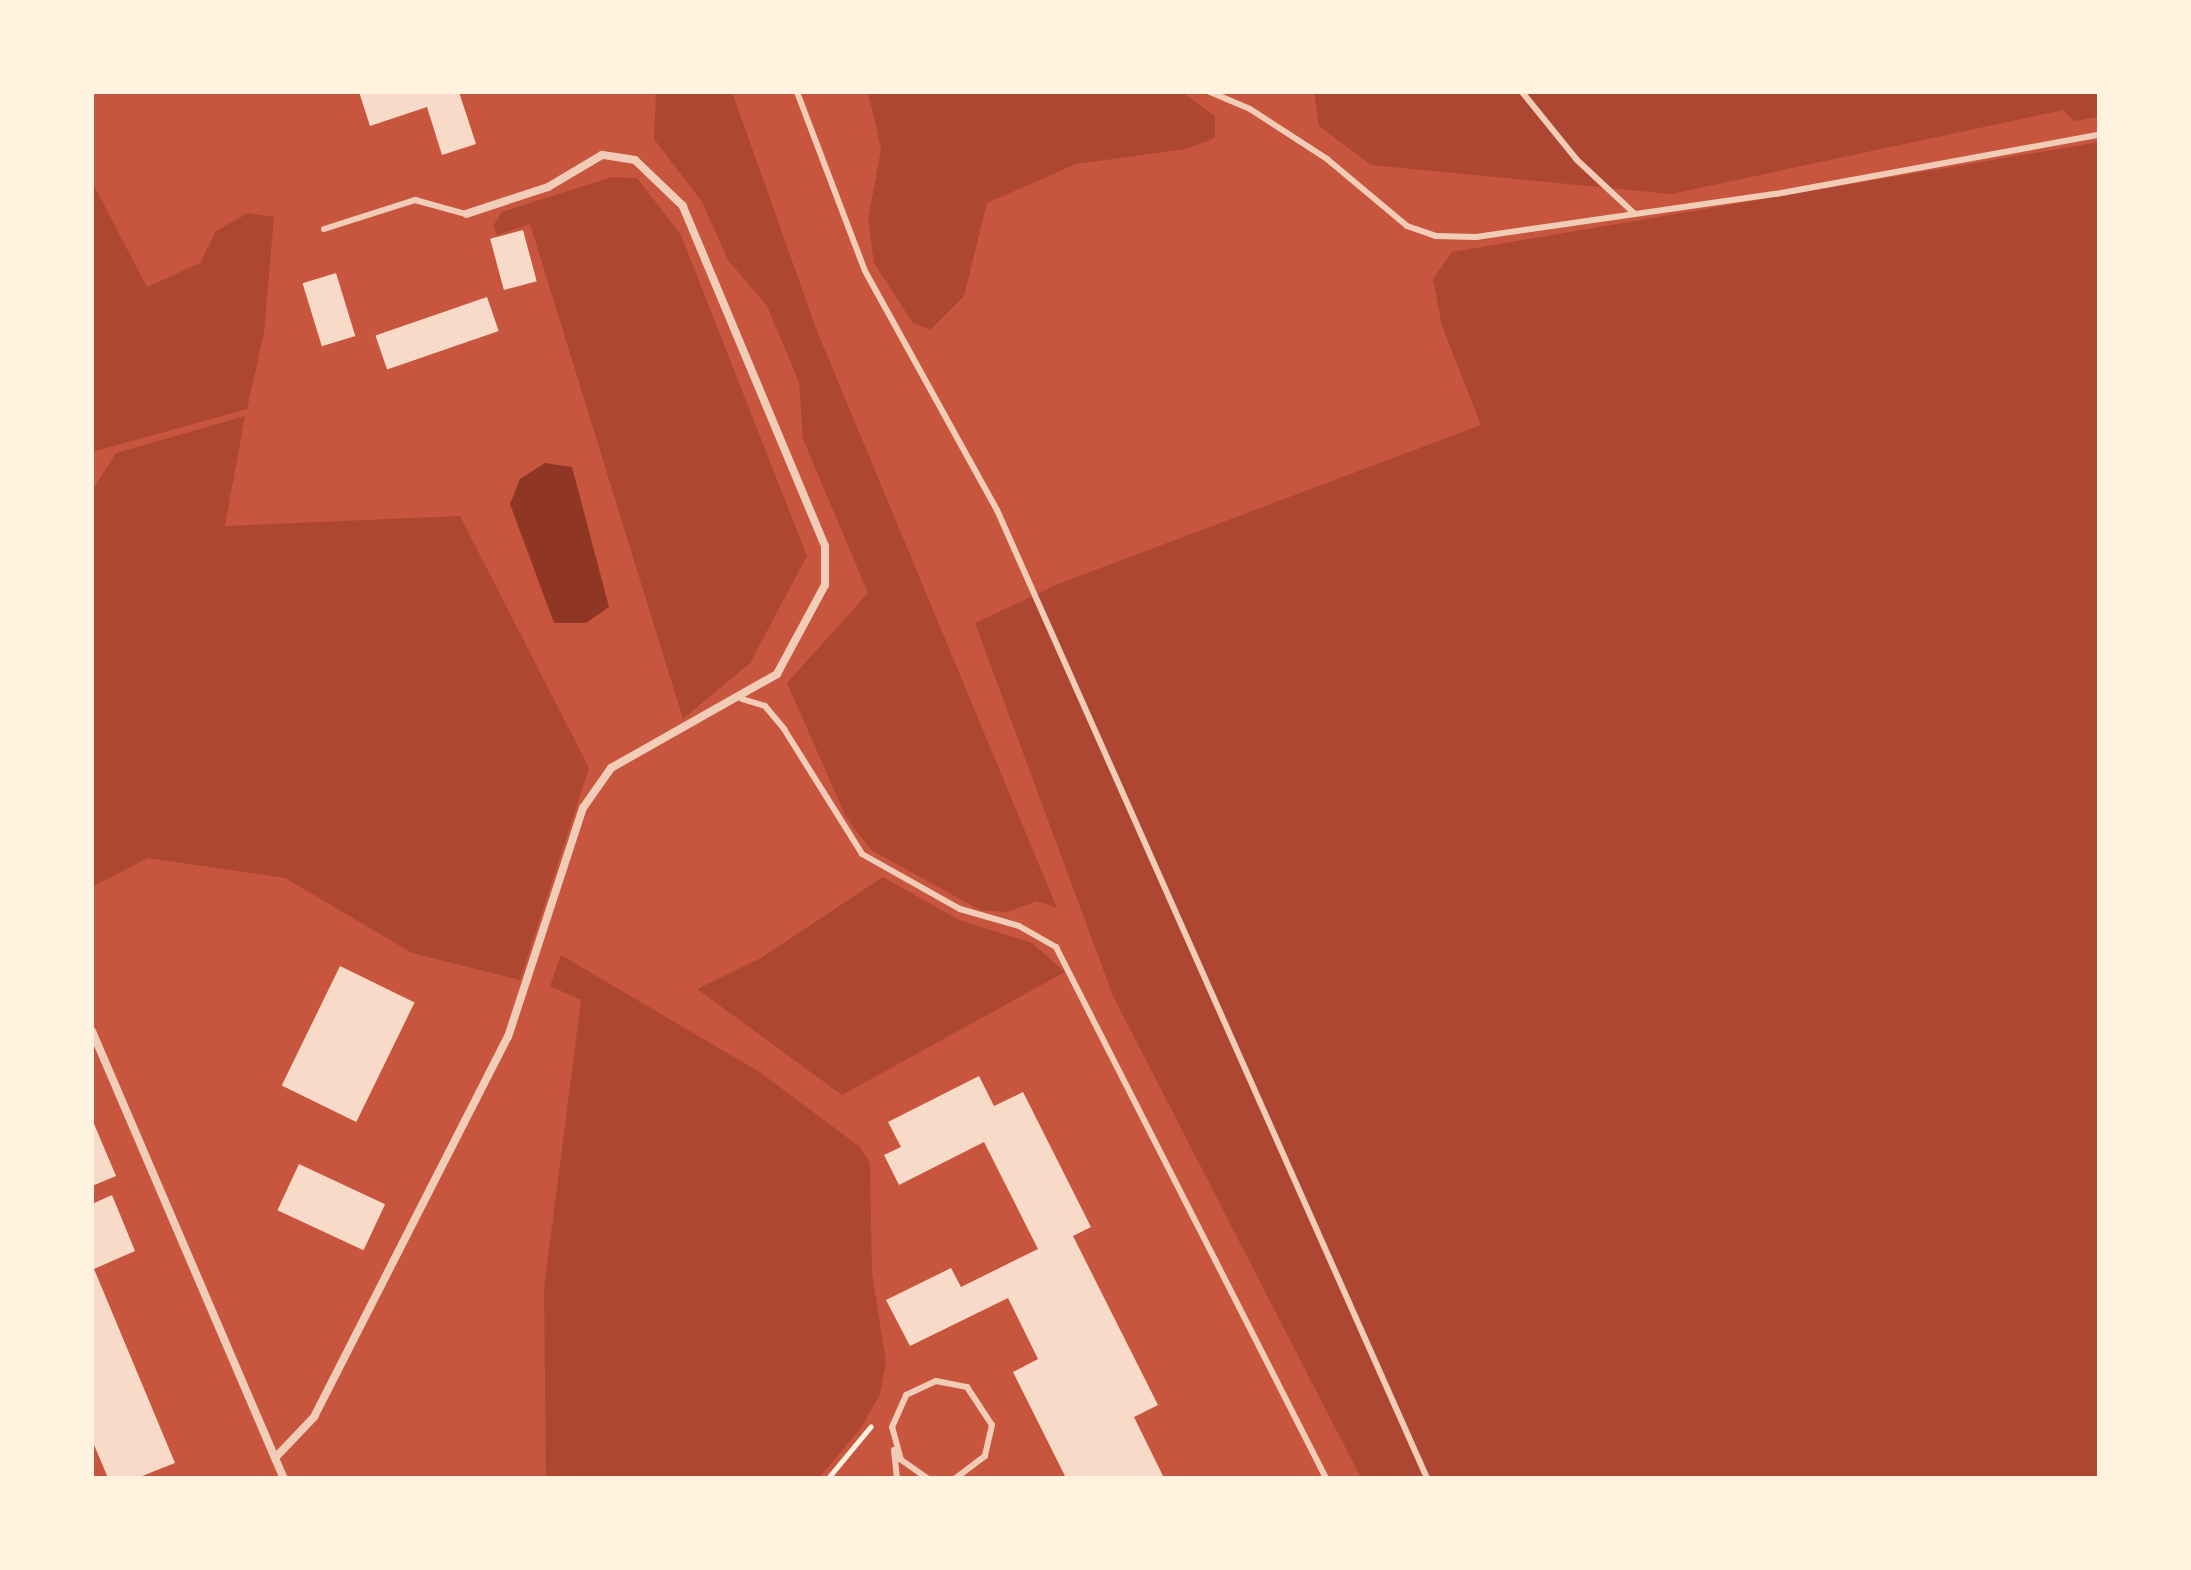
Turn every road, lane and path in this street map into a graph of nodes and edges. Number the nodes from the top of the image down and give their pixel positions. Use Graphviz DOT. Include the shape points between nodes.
graph roads {
  1 [pos="797,92"];
  2 [pos="1210,92"];
  3 [pos="1522,92"];
  4 [pos="2099,135"];
  5 [pos="466,214"];
  6 [pos="1635,214"];
  7 [pos="324,229"];
  8 [pos="742,699"];
  9 [pos="92,1031"];
  10 [pos="893,1444"];
  11 [pos="275,1458"];
  12 [pos="968,1476"];
  13 [pos="284,1478"];
  14 [pos="897,1478"];
  15 [pos="927,1478"];
  16 [pos="956,1478"];
  17 [pos="1326,1478"];
  18 [pos="1427,1478"];
  1 -- 18 [label="lane" via="865,271 997,510"];
  2 -- 6 [label="lane" via="1250,109 1327,159 1407,226 1436,236"];
  3 -- 6 [label="lane" via="1577,160"];
  4 -- 6 [label="lane"];
  5 -- 7 [label="lane" via="415,200"];
  5 -- 8 [label="street" via="548,187 602,155 635,160 683,206 825,546 825,585 777,674"];
  8 -- 11 [label="street" via="611,768 583,808 508,1037 314,1417"];
  8 -- 17 [label="lane" via="765,706 784,729 862,854 960,909 1019,926 1056,947"];
  9 -- 11 [label="street"];
  10 -- 12 [label="lane" via="896,1410 906,1395 936,1381 967,1387 992,1425 985,1456"];
  10 -- 14 [label="lane"];
  10 -- 15 [label="lane"];
  11 -- 13 [label="street"];
  12 -- 16 [label="lane"];
}
